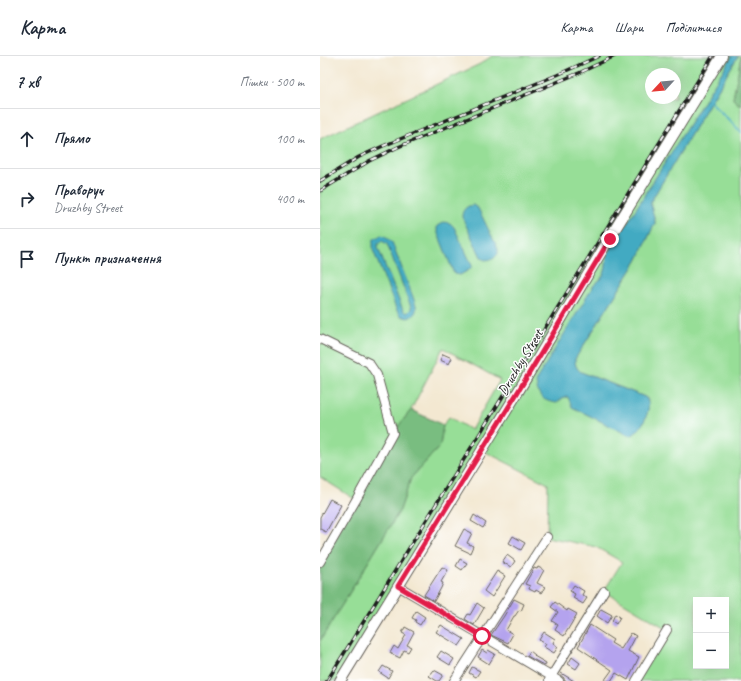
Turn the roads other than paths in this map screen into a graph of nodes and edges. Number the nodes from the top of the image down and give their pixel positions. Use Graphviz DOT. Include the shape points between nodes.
graph roads {
  1 [pos="722,56"];
  2 [pos="320,339"];
  3 [pos="547,536"];
  4 [pos="320,562"];
  5 [pos="398,586"];
  6 [pos="604,591"];
  7 [pos="668,630"];
  8 [pos="482,636"];
  9 [pos="550,679"];
  10 [pos="340,681"];
  11 [pos="454,681"];
  12 [pos="559,681"];
  13 [pos="636,681"];
  1 -- 5 [label="street, Druzhby Street"];
  2 -- 4 [label="street" via="369,363 377,375 393,433"];
  3 -- 8 [label="street"];
  5 -- 8 [label="street"];
  5 -- 10 [label="street, Druzhby Street"];
  6 -- 9 [label="street"];
  7 -- 13 [label="street"];
  8 -- 9 [label="street"];
  8 -- 11 [label="street"];
  9 -- 12 [label="street"];
}
